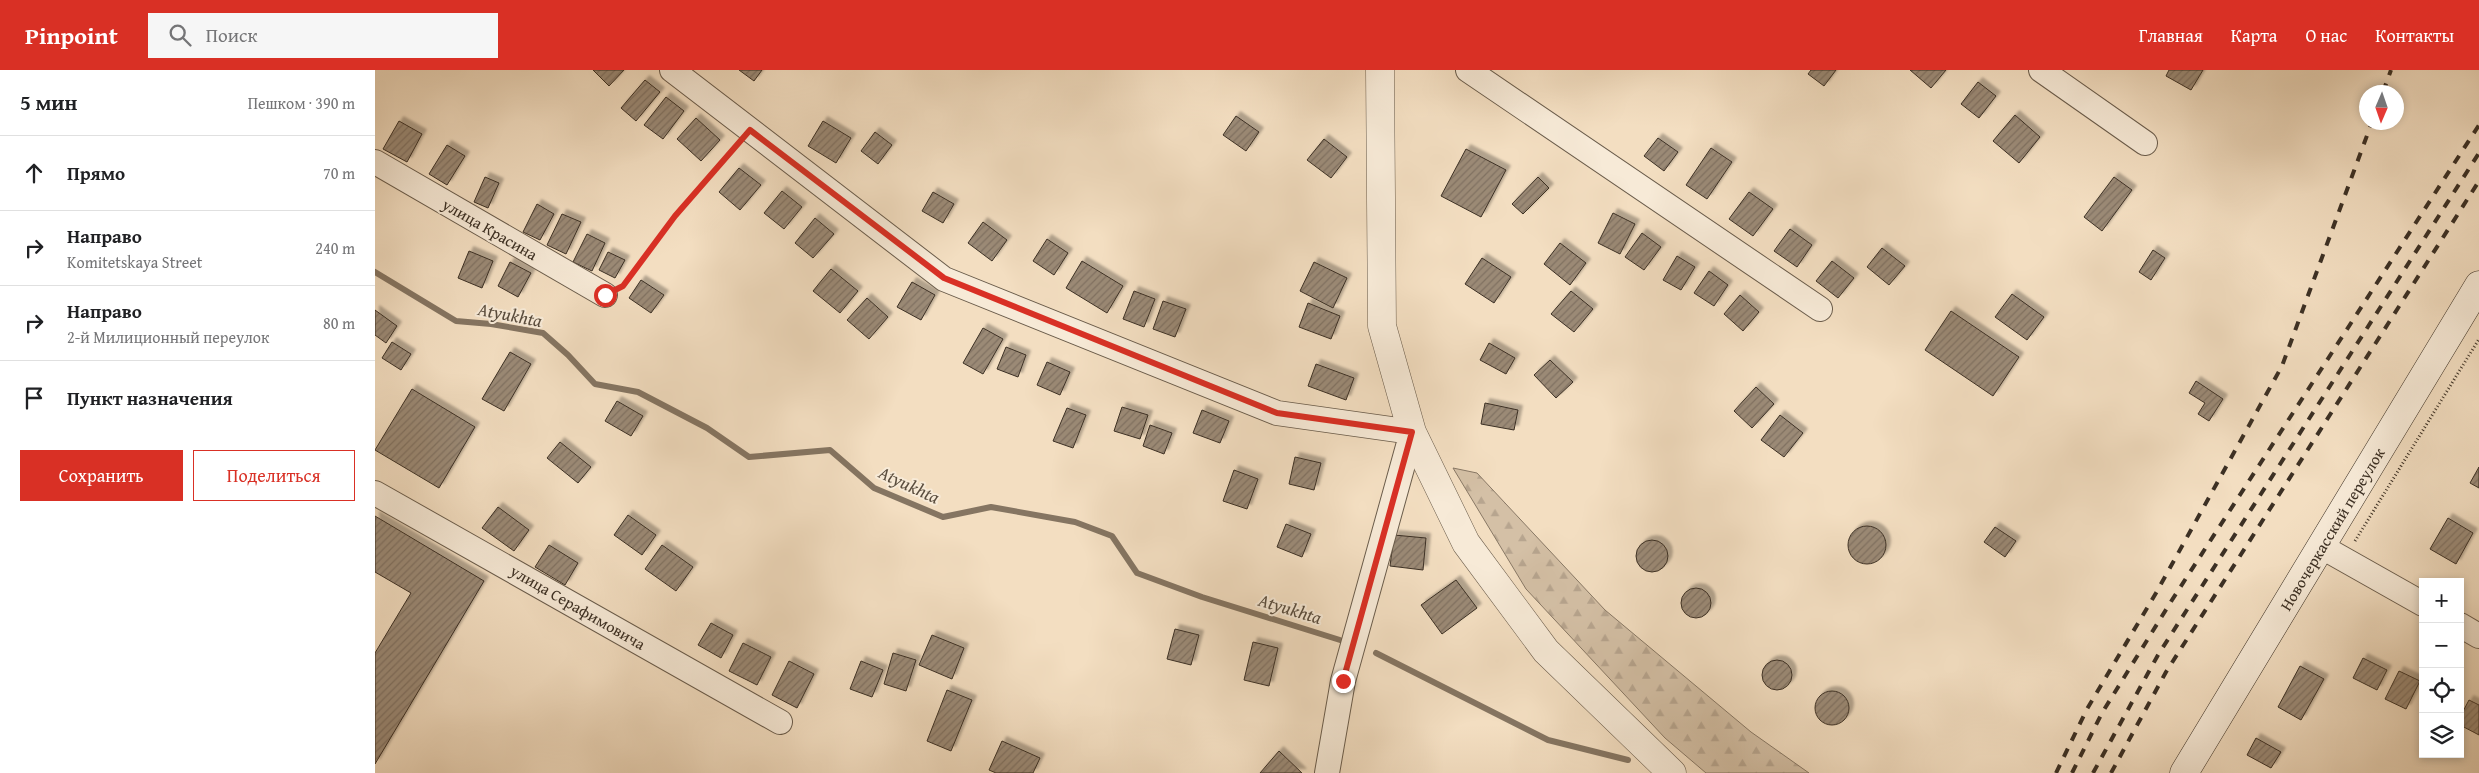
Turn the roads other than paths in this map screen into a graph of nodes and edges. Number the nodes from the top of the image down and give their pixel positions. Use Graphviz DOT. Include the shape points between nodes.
graph roads {
  1 [pos="672,70"];
  2 [pos="1380,70"];
  3 [pos="1468,70"];
  4 [pos="2041,70"];
  5 [pos="2145,143"];
  6 [pos="375,162"];
  7 [pos="2479,285"];
  8 [pos="605,295"];
  9 [pos="1820,310"];
  10 [pos="1412,432"];
  11 [pos="375,493"];
  12 [pos="2322,547"];
  13 [pos="2419,602"];
  14 [pos="2464,627"];
  15 [pos="2479,636"];
  16 [pos="780,722"];
  17 [pos="1327,773"];
  18 [pos="1672,773"];
  19 [pos="2184,773"];
  1 -- 10 [label="street" via="944,278 1277,413"];
  2 -- 10 [label="street" via="1382,326"];
  3 -- 9 [label="street"];
  4 -- 5 [label="street"];
  6 -- 8 [label="street, улица Красина"];
  7 -- 12 [label="street, Новочеркасский переулок"];
  10 -- 17 [label="street" via="1343,681"];
  10 -- 18 [label="street" via="1466,543 1546,651"];
  11 -- 16 [label="street, улица Серафимовича"];
  12 -- 13 [label="street"];
  12 -- 19 [label="street, Новочеркасский переулок"];
  14 -- 15 [label="street"];
}
